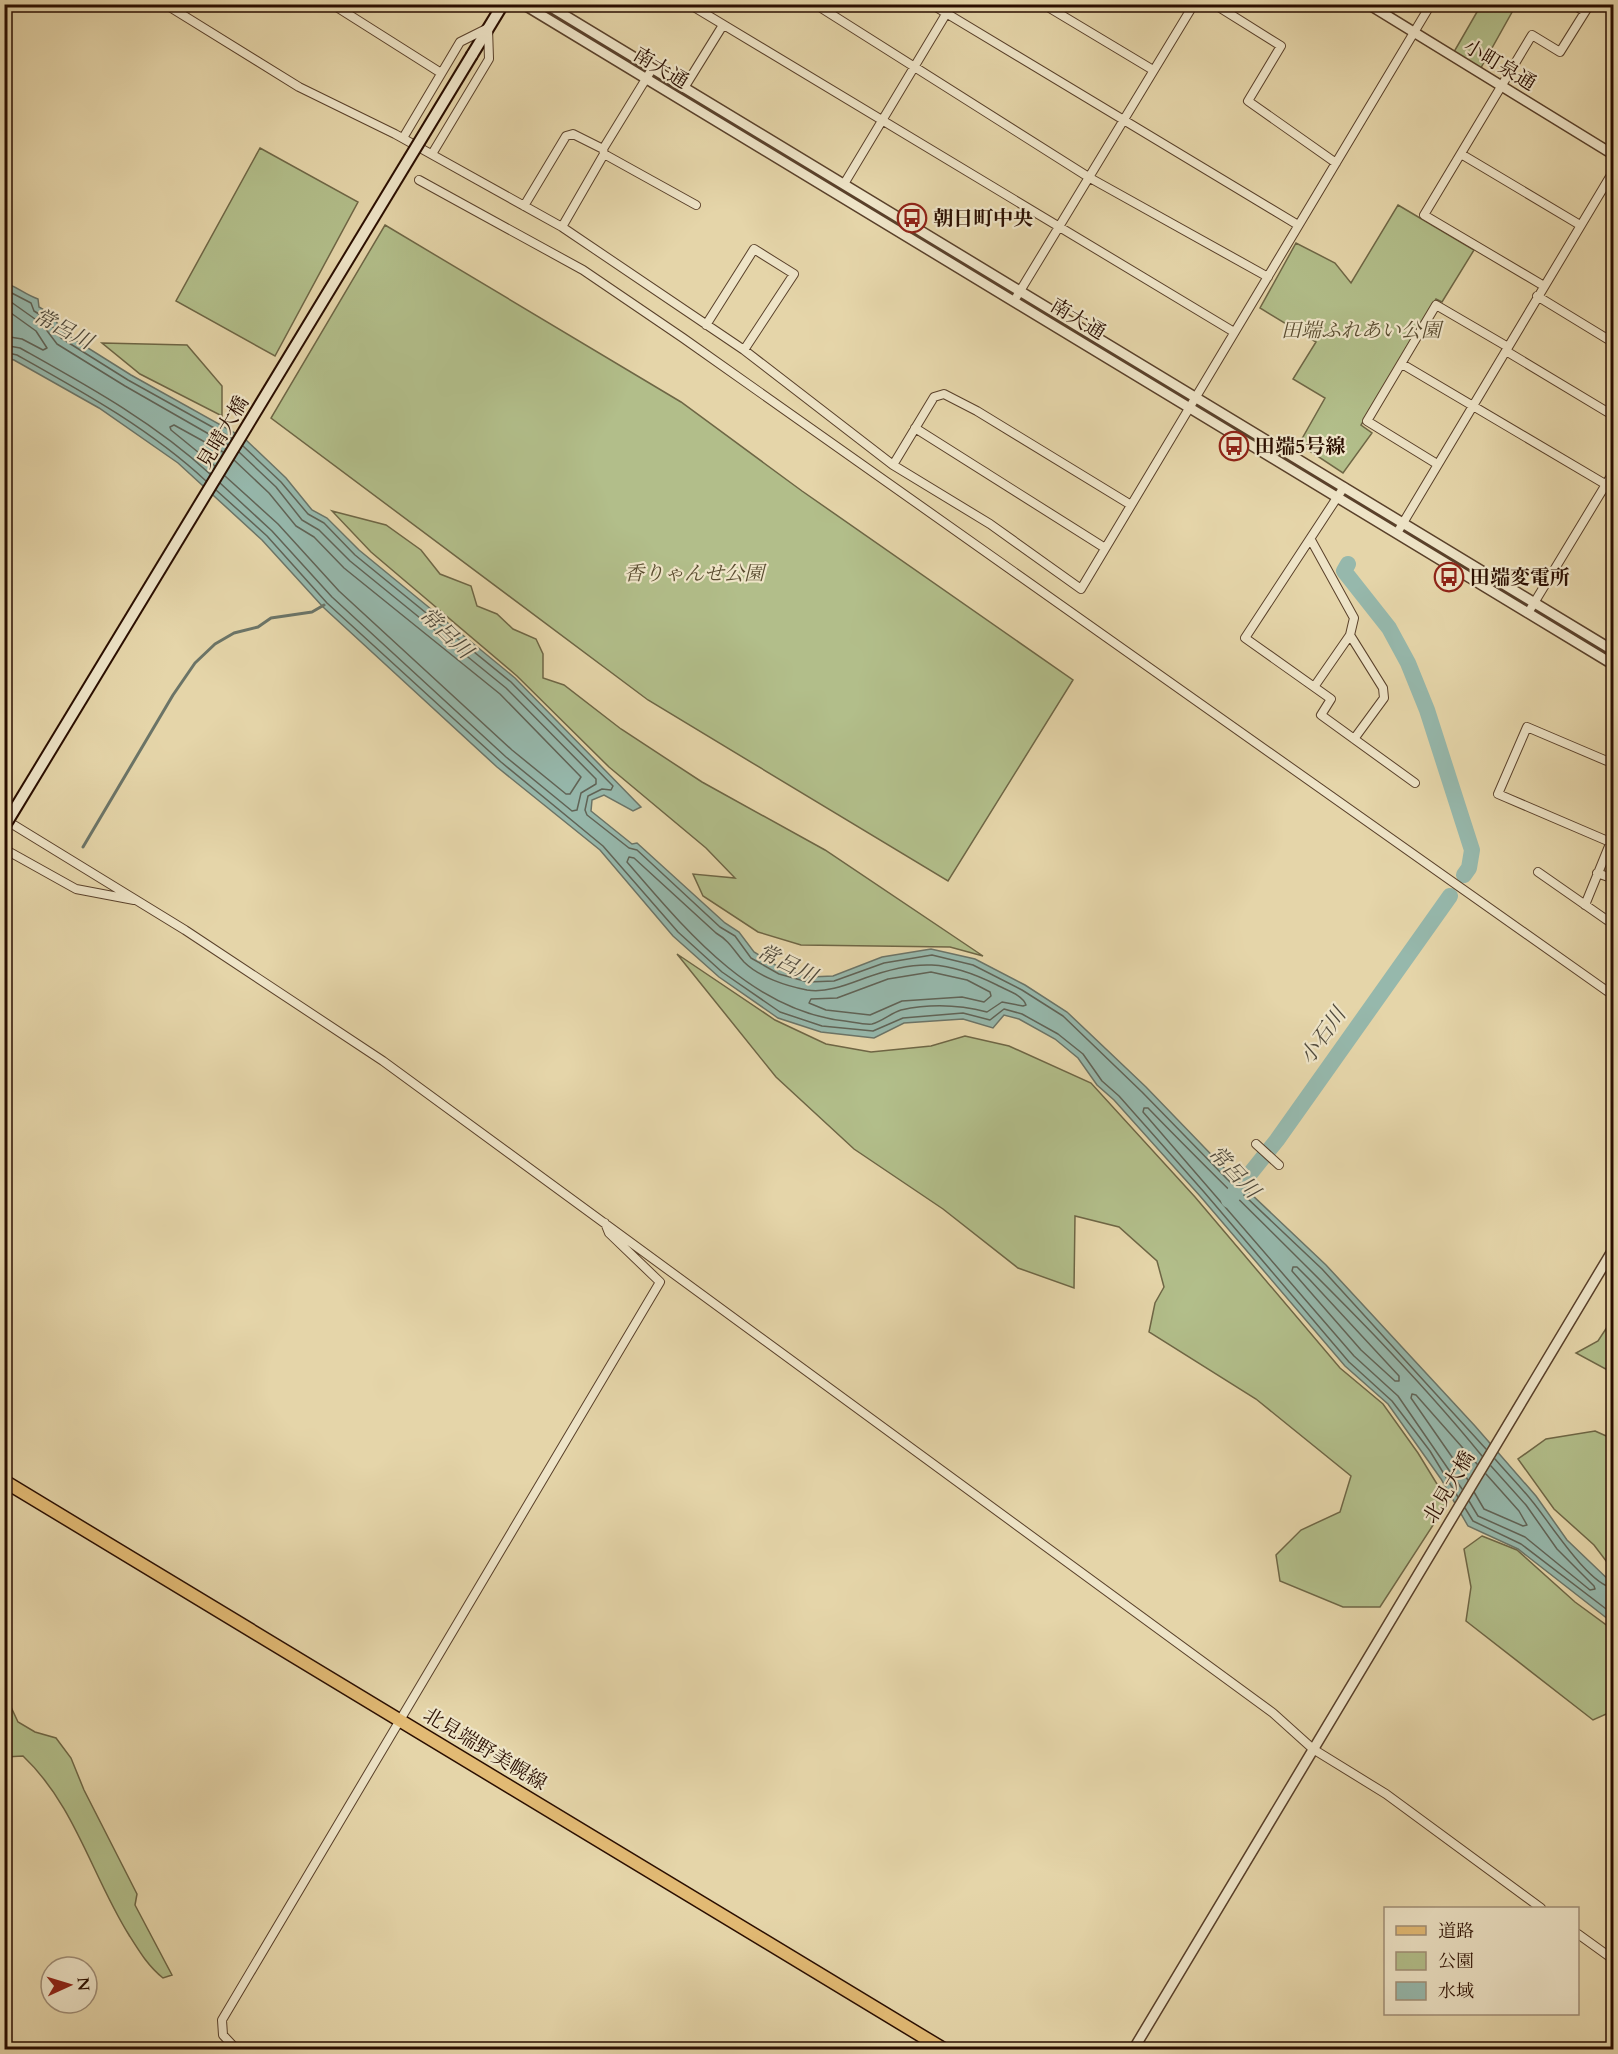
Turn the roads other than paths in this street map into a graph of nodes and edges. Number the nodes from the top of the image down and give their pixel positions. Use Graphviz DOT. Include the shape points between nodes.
graph roads {
  1 [pos="165,4"];
  2 [pos="332,4"];
  3 [pos="503,4"];
  4 [pos="523,4"];
  5 [pos="546,4"];
  6 [pos="689,4"];
  7 [pos="815,4"];
  8 [pos="931,4"];
  9 [pos="952,4"];
  10 [pos="1043,4"];
  11 [pos="1194,4"];
  12 [pos="1214,4"];
  13 [pos="1368,4"];
  14 [pos="1431,4"];
  15 [pos="1573,4"];
  16 [pos="174,7"];
  17 [pos="1587,8"];
  18 [pos="946,14"];
  19 [pos="723,26"];
  20 [pos="488,28"];
  21 [pos="1413,34"];
  22 [pos="915,65"];
  23 [pos="652,69"];
  24 [pos="1153,70"];
  25 [pos="441,73"];
  26 [pos="645,79"];
  27 [pos="1500,86"];
  28 [pos="684,88"];
  29 [pos="1123,120"];
  30 [pos="882,122"];
  31 [pos="403,138"];
  32 [pos="604,151"];
  33 [pos="432,154"];
  34 [pos="1461,154"];
  35 [pos="1614,155"];
  36 [pos="1336,162"];
  37 [pos="1614,170"];
  38 [pos="1090,178"];
  39 [pos="419,180"];
  40 [pos="844,184"];
  41 [pos="696,205"];
  42 [pos="524,206"];
  43 [pos="1298,225"];
  44 [pos="1580,225"];
  45 [pos="561,227"];
  46 [pos="1059,228"];
  47 [pos="1268,277"];
  48 [pos="1544,286"];
  49 [pos="1021,291"];
  50 [pos="1538,296"];
  51 [pos="1014,302"];
  52 [pos="706,325"];
  53 [pos="1234,332"];
  54 [pos="1614,344"];
  55 [pos="1507,349"];
  56 [pos="744,350"];
  57 [pos="1402,364"];
  58 [pos="1196,397"];
  59 [pos="1473,405"];
  60 [pos="1189,408"];
  61 [pos="1614,416"];
  62 [pos="915,428"];
  63 [pos="1437,464"];
  64 [pos="893,465"];
  65 [pos="1614,471"];
  66 [pos="1605,484"];
  67 [pos="1344,487"];
  68 [pos="1337,498"];
  69 [pos="1131,505"];
  70 [pos="1403,523"];
  71 [pos="1397,533"];
  72 [pos="1311,540"];
  73 [pos="1105,548"];
  74 [pos="1534,603"];
  75 [pos="1528,614"];
  76 [pos="1350,635"];
  77 [pos="1614,651"];
  78 [pos="1614,665"];
  79 [pos="1314,687"];
  80 [pos="1354,739"];
  81 [pos="1614,764"];
  82 [pos="1415,783"];
  83 [pos="4,819"];
  84 [pos="4,827"];
  85 [pos="1612,838"];
  86 [pos="6,850"];
  87 [pos="1538,872"];
  88 [pos="1597,873"];
  89 [pos="1614,879"];
  90 [pos="137,900"];
  91 [pos="1585,905"];
  92 [pos="1614,925"];
  93 [pos="1614,996"];
  94 [pos="1256,1144"];
  95 [pos="1278,1166"];
  96 [pos="605,1223"];
  97 [pos="1614,1248"];
  98 [pos="4,1481"];
  99 [pos="401,1721"];
  100 [pos="1315,1747"];
  101 [pos="1540,1907"];
  102 [pos="1579,1935"];
  103 [pos="1614,1960"];
  104 [pos="237,2049"];
  105 [pos="945,2049"];
  106 [pos="1133,2049"];
  1 -- 16 [label="street"];
  2 -- 25 [label="street"];
  3 -- 20 [label="main road, 見晴大橋"];
  4 -- 26 [label="street, 南大通"];
  5 -- 23 [label="street, 南大通"];
  6 -- 19 [label="street"];
  7 -- 22 [label="street"];
  8 -- 18 [label="street"];
  9 -- 18 [label="street"];
  10 -- 24 [label="street"];
  11 -- 24 [label="street"];
  12 -- 36 [label="street" via="1281,46 1248,101"];
  13 -- 21 [label="street, 小町泉通"];
  14 -- 21 [label="street"];
  15 -- 17 [label="street"];
  16 -- 31 [label="street" via="299,87"];
  17 -- 27 [label="street" via="1560,52 1532,35"];
  18 -- 22 [label="street"];
  18 -- 29 [label="street"];
  19 -- 28 [label="street"];
  19 -- 30 [label="street"];
  20 -- 25 [label="street" via="460,42"];
  20 -- 33 [label="street" via="489,59"];
  20 -- 84 [label="main road, 見晴大橋, bridge"];
  21 -- 27 [label="street, 小町泉通"];
  21 -- 36 [label="street"];
  22 -- 30 [label="street"];
  22 -- 38 [label="street"];
  23 -- 26 [label="street"];
  23 -- 28 [label="street, 南大通"];
  24 -- 29 [label="street"];
  25 -- 31 [label="street"];
  26 -- 32 [label="street"];
  26 -- 51 [label="street, 南大通"];
  27 -- 34 [label="street"];
  27 -- 35 [label="street, 小町泉通"];
  28 -- 40 [label="street, 南大通"];
  29 -- 38 [label="street"];
  29 -- 43 [label="street"];
  30 -- 40 [label="street"];
  30 -- 46 [label="street"];
  31 -- 33 [label="street"];
  32 -- 41 [label="street"];
  32 -- 42 [label="street" via="573,134 566,136"];
  32 -- 45 [label="street"];
  33 -- 42 [label="street"];
  34 -- 44 [label="street"];
  34 -- 48 [label="street" via="1424,215"];
  36 -- 43 [label="street"];
  37 -- 44 [label="street"];
  38 -- 46 [label="street"];
  38 -- 47 [label="street"];
  39 -- 93 [label="street" via="583,270 683,338"];
  40 -- 49 [label="street, 南大通"];
  42 -- 45 [label="street"];
  43 -- 47 [label="street"];
  44 -- 48 [label="street"];
  45 -- 52 [label="street"];
  46 -- 49 [label="street"];
  46 -- 53 [label="street"];
  47 -- 53 [label="street"];
  48 -- 50 [label="street"];
  49 -- 51 [label="street"];
  49 -- 58 [label="street, 南大通"];
  50 -- 54 [label="street"];
  50 -- 55 [label="street"];
  51 -- 60 [label="street, 南大通"];
  52 -- 56 [label="street"];
  52 -- 56 [label="street" via="754,249 794,274"];
  53 -- 58 [label="street"];
  55 -- 57 [label="street" via="1436,305"];
  55 -- 59 [label="street"];
  55 -- 61 [label="street"];
  56 -- 64 [label="street"];
  57 -- 59 [label="street"];
  57 -- 63 [label="street" via="1367,421"];
  58 -- 60 [label="street"];
  58 -- 67 [label="street, 南大通"];
  59 -- 63 [label="street"];
  59 -- 66 [label="street"];
  60 -- 68 [label="street, 南大通"];
  60 -- 69 [label="street"];
  62 -- 64 [label="street"];
  62 -- 69 [label="street" via="934,397 944,394"];
  62 -- 73 [label="street"];
  63 -- 70 [label="street"];
  64 -- 73 [label="street" via="990,524 1081,589"];
  65 -- 66 [label="street"];
  66 -- 74 [label="street"];
  67 -- 68 [label="street"];
  67 -- 70 [label="street, 南大通"];
  68 -- 71 [label="street, 南大通"];
  68 -- 72 [label="street"];
  69 -- 73 [label="street"];
  70 -- 71 [label="street"];
  70 -- 74 [label="street, 南大通"];
  71 -- 75 [label="street, 南大通"];
  72 -- 76 [label="street" via="1354,618"];
  72 -- 79 [label="street" via="1245,638"];
  74 -- 75 [label="street"];
  74 -- 77 [label="street, 南大通"];
  75 -- 78 [label="street, 南大通"];
  76 -- 79 [label="street"];
  76 -- 80 [label="street" via="1383,688 1384,698"];
  79 -- 80 [label="street" via="1331,699 1320,715"];
  80 -- 82 [label="street"];
  81 -- 85 [label="street" via="1527,727 1498,794"];
  83 -- 90 [label="street"];
  85 -- 88 [label="street"];
  86 -- 90 [label="street" via="76,889"];
  87 -- 91 [label="street"];
  88 -- 89 [label="street"];
  88 -- 91 [label="street"];
  90 -- 96 [label="street" via="321,1018"];
  91 -- 92 [label="street"];
  94 -- 95 [label="street"];
  96 -- 99 [label="street" via="609,1233 660,1282"];
  96 -- 100 [label="street"];
  97 -- 100 [label="street, 北見大橋"];
  98 -- 99 [label="main road, 北見端野美幌線"];
  99 -- 104 [label="street" via="222,2020 223,2035"];
  99 -- 105 [label="main road, 北見端野美幌線"];
  100 -- 101 [label="street"];
  100 -- 106 [label="street, 北見大橋"];
  102 -- 103 [label="street"];
}
